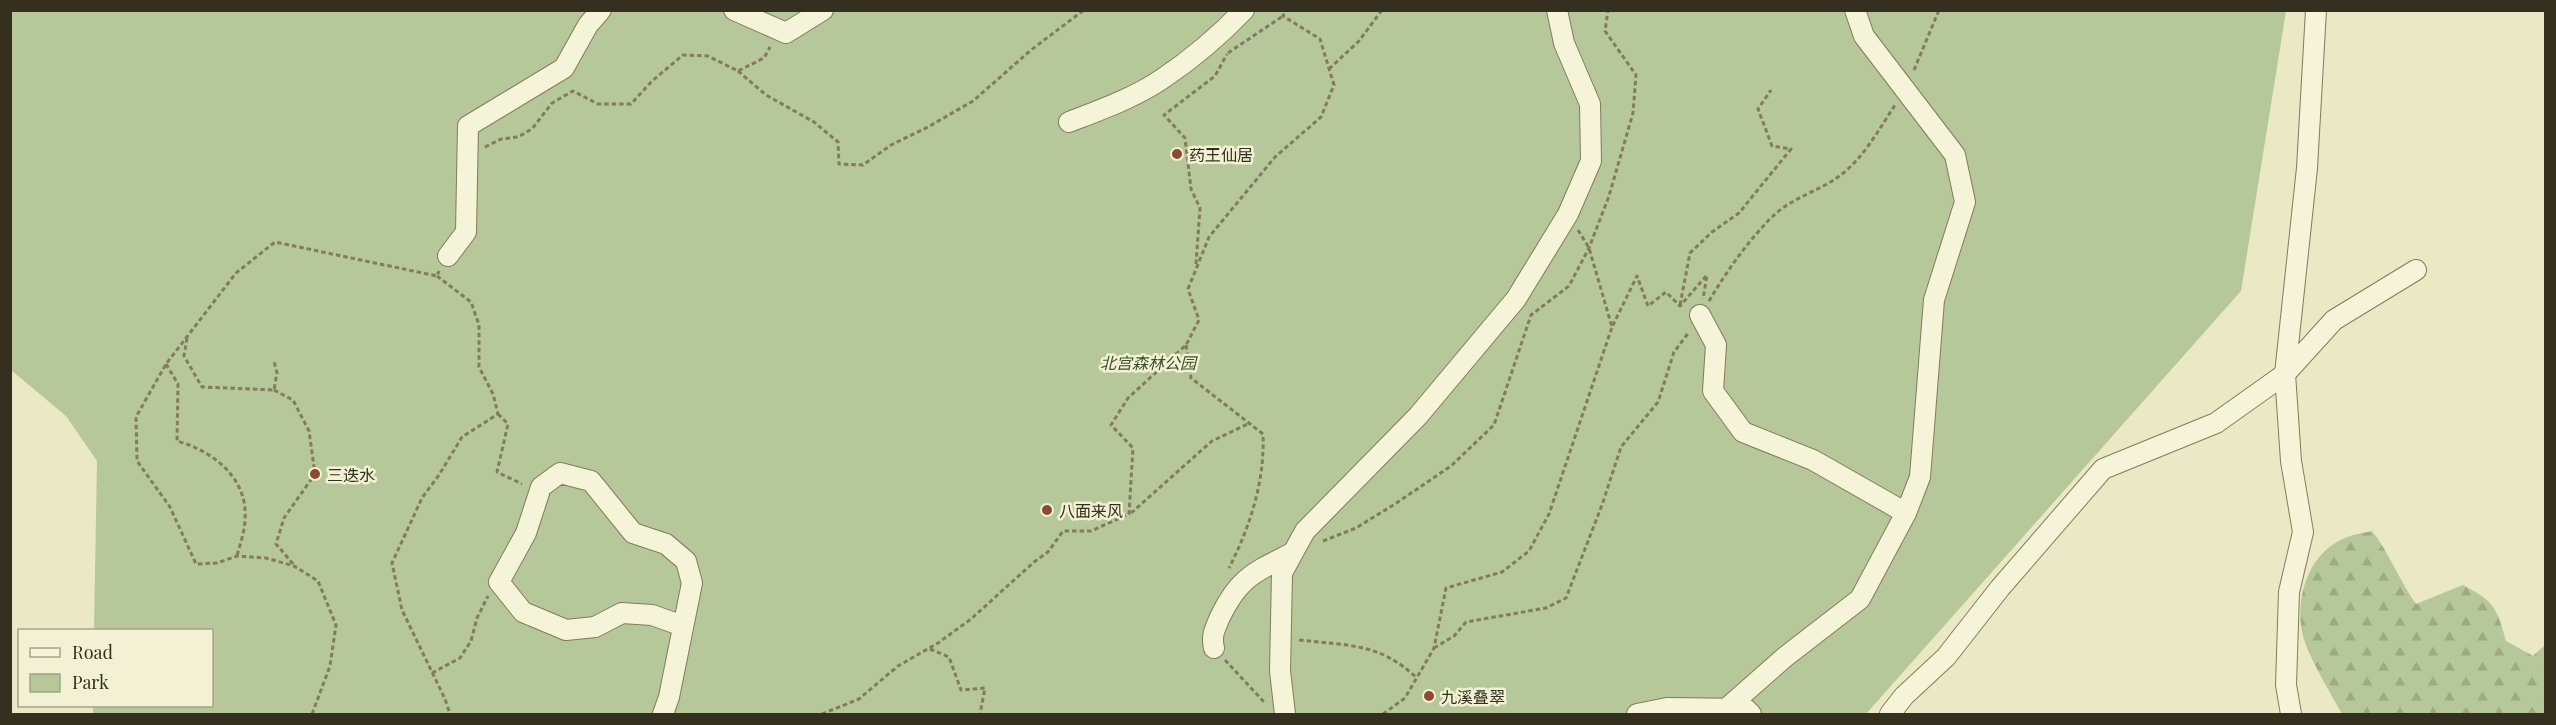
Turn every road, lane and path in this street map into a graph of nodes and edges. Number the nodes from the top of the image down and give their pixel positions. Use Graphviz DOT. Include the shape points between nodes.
graph roads {
  1 [pos="601,10"];
  2 [pos="734,10"];
  3 [pos="823,10"];
  4 [pos="1084,10"];
  5 [pos="1244,10"];
  6 [pos="1285,10"];
  7 [pos="1382,10"];
  8 [pos="1557,10"];
  9 [pos="1856,10"];
  10 [pos="1939,10"];
  11 [pos="2316,10"];
  12 [pos="1283,16"];
  13 [pos="779,30"];
  14 [pos="1221,35"];
  15 [pos="1227,54"];
  16 [pos="1329,69"];
  17 [pos="738,71"];
  18 [pos="1905,89"];
  19 [pos="1772,90"];
  20 [pos="1069,122"];
  21 [pos="467,155"];
  22 [pos="1568,214"];
  23 [pos="448,256"];
  24 [pos="1196,269"];
  25 [pos="2416,270"];
  26 [pos="436,276"];
  27 [pos="1680,306"];
  28 [pos="1701,315"];
  29 [pos="1611,327"];
  30 [pos="187,337"];
  31 [pos="1186,345"];
  32 [pos="274,361"];
  33 [pos="166,364"];
  34 [pos="2285,374"];
  35 [pos="274,390"];
  36 [pos="498,414"];
  37 [pos="1250,423"];
  38 [pos="541,487"];
  39 [pos="1906,513"];
  40 [pos="1129,514"];
  41 [pos="1292,554"];
  42 [pos="237,556"];
  43 [pos="294,566"];
  44 [pos="499,582"];
  45 [pos="1231,595"];
  46 [pos="683,626"];
  47 [pos="1281,637"];
  48 [pos="929,648"];
  49 [pos="1214,648"];
  50 [pos="1434,648"];
  51 [pos="432,673"];
  52 [pos="1417,678"];
  53 [pos="1727,708"];
  54 [pos="1277,710"];
  55 [pos="312,714"];
  56 [pos="450,714"];
  57 [pos="663,714"];
  58 [pos="822,714"];
  59 [pos="980,714"];
  60 [pos="1383,714"];
  61 [pos="1637,714"];
  62 [pos="1751,714"];
  63 [pos="1890,714"];
  64 [pos="2290,714"];
  1 -- 21 [label="street" via="564,68 468,126"];
  2 -- 13 [label="street"];
  3 -- 13 [label="street" via="786,33"];
  4 -- 17 [label="path" via="1039,43 973,101 891,145 863,165 840,164 838,142 814,122 766,95"];
  5 -- 14 [label="street"];
  6 -- 12 [label="path"];
  7 -- 16 [label="path" via="1359,41"];
  8 -- 22 [label="street" via="1564,43 1590,104 1591,161"];
  9 -- 18 [label="street" via="1864,36"];
  10 -- 18 [label="path"];
  11 -- 34 [label="street" via="2307,168"];
  12 -- 15 [label="path"];
  12 -- 16 [label="path" via="1320,39"];
  13 -- 17 [label="path" via="764,58"];
  14 -- 15 [label="path"];
  14 -- 20 [label="street" via="1160,81"];
  15 -- 24 [label="path" via="1215,76 1164,115 1185,138 1191,189 1200,207"];
  16 -- 24 [label="path" via="1334,85 1321,117 1275,157 1209,237"];
  17 -- 21 [label="path" via="708,56 683,55 630,104 598,105 573,91 552,103 532,129"];
  18 -- 28 [label="path" via="1877,133 1842,174 1773,215 1731,265"];
  18 -- 39 [label="street" via="1955,155 1965,202 1934,300 1920,477"];
  19 -- 27 [label="path" via="1758,109 1764,129 1772,146 1791,148 1739,213 1690,253"];
  21 -- 23 [label="street" via="466,232"];
  22 -- 29 [label="path" via="1589,248"];
  22 -- 41 [label="street" via="1516,299 1418,416 1305,531"];
  23 -- 26 [label="path"];
  24 -- 31 [label="path" via="1188,289 1199,320"];
  25 -- 34 [label="street" via="2334,320"];
  26 -- 30 [label="path" via="275,242 236,273"];
  26 -- 36 [label="path" via="471,302 479,325 478,367 493,394"];
  27 -- 28 [label="path" via="1707,275"];
  27 -- 29 [label="path" via="1666,292 1648,306 1637,276"];
  28 -- 39 [label="street" via="1716,345 1713,391 1743,432 1814,460"];
  28 -- 50 [label="path" via="1674,352 1658,402 1620,447 1566,598 1546,608 1466,622 1454,636"];
  29 -- 50 [label="path" via="1552,504 1529,551 1502,572 1446,588"];
  30 -- 33 [label="path"];
  30 -- 35 [label="path" via="184,356 202,387"];
  31 -- 37 [label="path" via="1191,378"];
  31 -- 40 [label="path" via="1128,399 1111,425 1133,448"];
  32 -- 35 [label="path"];
  33 -- 42 [label="path" via="178,384 177,441 198,446 213,457 232,474 243,492 245,519"];
  33 -- 42 [label="path" via="136,417 137,461 170,507 196,564 217,563"];
  34 -- 63 [label="street" via="2216,423 2103,469 1946,657"];
  34 -- 64 [label="street" via="2291,461 2303,532 2289,592 2286,685"];
  35 -- 43 [label="path" via="293,400 309,431 315,474 284,518 276,544"];
  36 -- 38 [label="path" via="508,424 497,472 525,485"];
  36 -- 51 [label="path" via="462,437 422,498 392,563 402,610"];
  37 -- 40 [label="path" via="1212,441"];
  37 -- 45 [label="path" via="1263,434 1264,453 1252,519 1228,570"];
  38 -- 44 [label="street" via="526,533"];
  38 -- 46 [label="street" via="560,473 591,481 633,533 666,544 686,561 692,583"];
  39 -- 53 [label="street" via="1860,599"];
  40 -- 48 [label="path" via="1091,531 1063,531 1048,552 971,619"];
  41 -- 45 [label="street" via="1252,574"];
  41 -- 47 [label="street" via="1282,573"];
  42 -- 43 [label="path" via="266,558"];
  43 -- 55 [label="path" via="318,581 336,625 330,666"];
  44 -- 46 [label="street" via="523,612 566,630 595,627 622,613 652,615"];
  44 -- 51 [label="path" via="486,599 471,641 460,658"];
  45 -- 49 [label="street" via="1212,636"];
  46 -- 57 [label="street"];
  47 -- 52 [label="path" via="1372,649 1400,662"];
  47 -- 54 [label="street"];
  48 -- 58 [label="path" via="898,666 859,699"];
  48 -- 59 [label="path" via="949,657 961,690 985,688"];
  49 -- 54 [label="path"];
  50 -- 52 [label="path"];
  51 -- 56 [label="path"];
  52 -- 60 [label="path" via="1405,698"];
  53 -- 61 [label="street" via="1667,708"];
  53 -- 62 [label="street" via="1746,709"];
}
